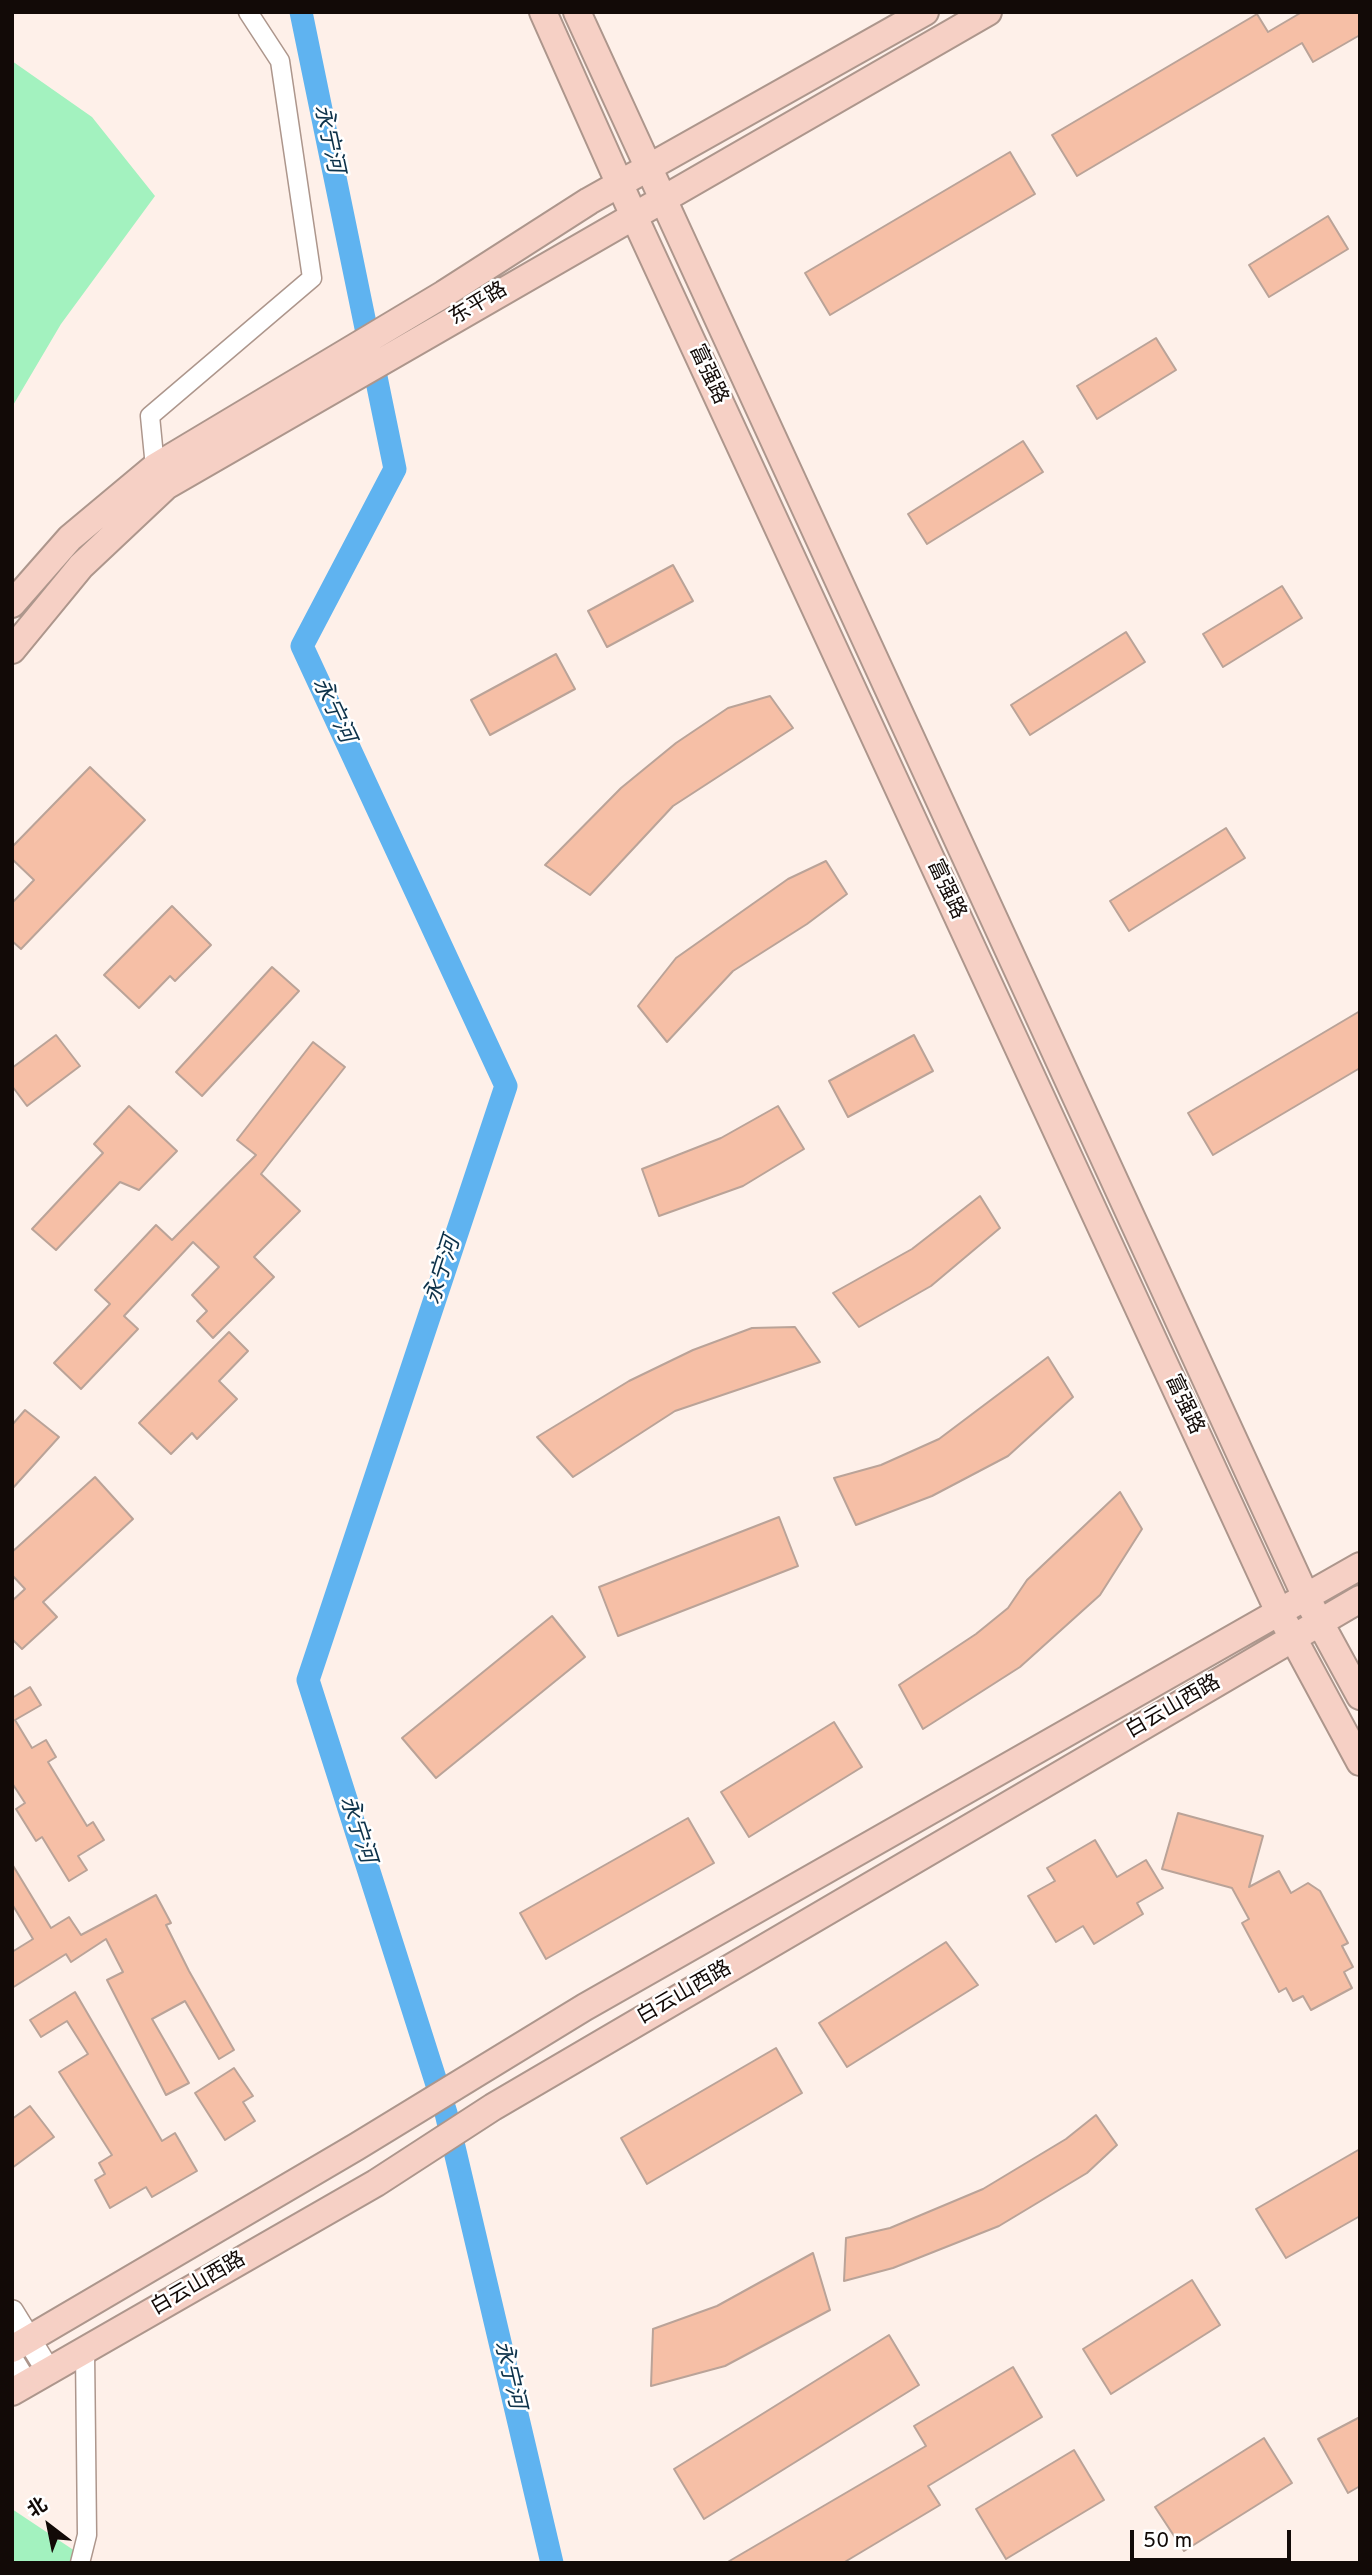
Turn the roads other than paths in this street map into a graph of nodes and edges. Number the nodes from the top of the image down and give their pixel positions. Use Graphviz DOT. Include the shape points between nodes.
graph roads {
  1 [pos="248,12"];
  2 [pos="543,12"];
  3 [pos="577,12"];
  4 [pos="925,12"];
  5 [pos="988,12"];
  6 [pos="647,169"];
  7 [pos="620,183"];
  8 [pos="661,199"];
  9 [pos="633,214"];
  10 [pos="155,467"];
  11 [pos="12,604"];
  12 [pos="12,650"];
  13 [pos="1360,1566"];
  14 [pos="1306,1597"];
  15 [pos="1360,1599"];
  16 [pos="1279,1612"];
  17 [pos="1319,1623"];
  18 [pos="1295,1637"];
  19 [pos="1360,1696"];
  20 [pos="1360,1762"];
  21 [pos="12,2312"];
  22 [pos="20,2344"];
  23 [pos="85,2351"];
  24 [pos="12,2361"];
  25 [pos="29,2383"];
  26 [pos="80,2563"];
  1 -- 10 [label="street" via="280,61 312,278 150,416"];
  2 -- 7 [label="main road, 富强路"];
  3 -- 6 [label="main road, 富强路"];
  4 -- 6 [label="main road, 东平路"];
  5 -- 8 [label="main road, 东平路"];
  6 -- 7 [label="main road, 东平路"];
  6 -- 8 [label="main road, 富强路"];
  7 -- 9 [label="main road, 富强路"];
  7 -- 10 [label="main road, 东平路"];
  8 -- 9 [label="main road, 东平路"];
  8 -- 14 [label="main road, 富强路"];
  9 -- 12 [label="main road, 东平路" via="166,486 81,566"];
  9 -- 16 [label="main road, 富强路"];
  10 -- 11 [label="main road, 东平路" via="70,538"];
  13 -- 14 [label="main road, 白云山西路"];
  14 -- 16 [label="main road, 白云山西路"];
  14 -- 17 [label="main road, 富强路"];
  15 -- 17 [label="main road, 白云山西路"];
  16 -- 18 [label="main road, 富强路"];
  16 -- 22 [label="main road, 白云山西路" via="585,2007"];
  17 -- 18 [label="main road, 白云山西路"];
  17 -- 19 [label="main road, 富强路"];
  18 -- 20 [label="main road, 富强路"];
  18 -- 23 [label="main road, 白云山西路"];
  21 -- 22 [label="street"];
  22 -- 25 [label="street"];
  23 -- 25 [label="main road, 白云山西路"];
  23 -- 26 [label="street" via="87,2535"];
  24 -- 25 [label="street"];
}
